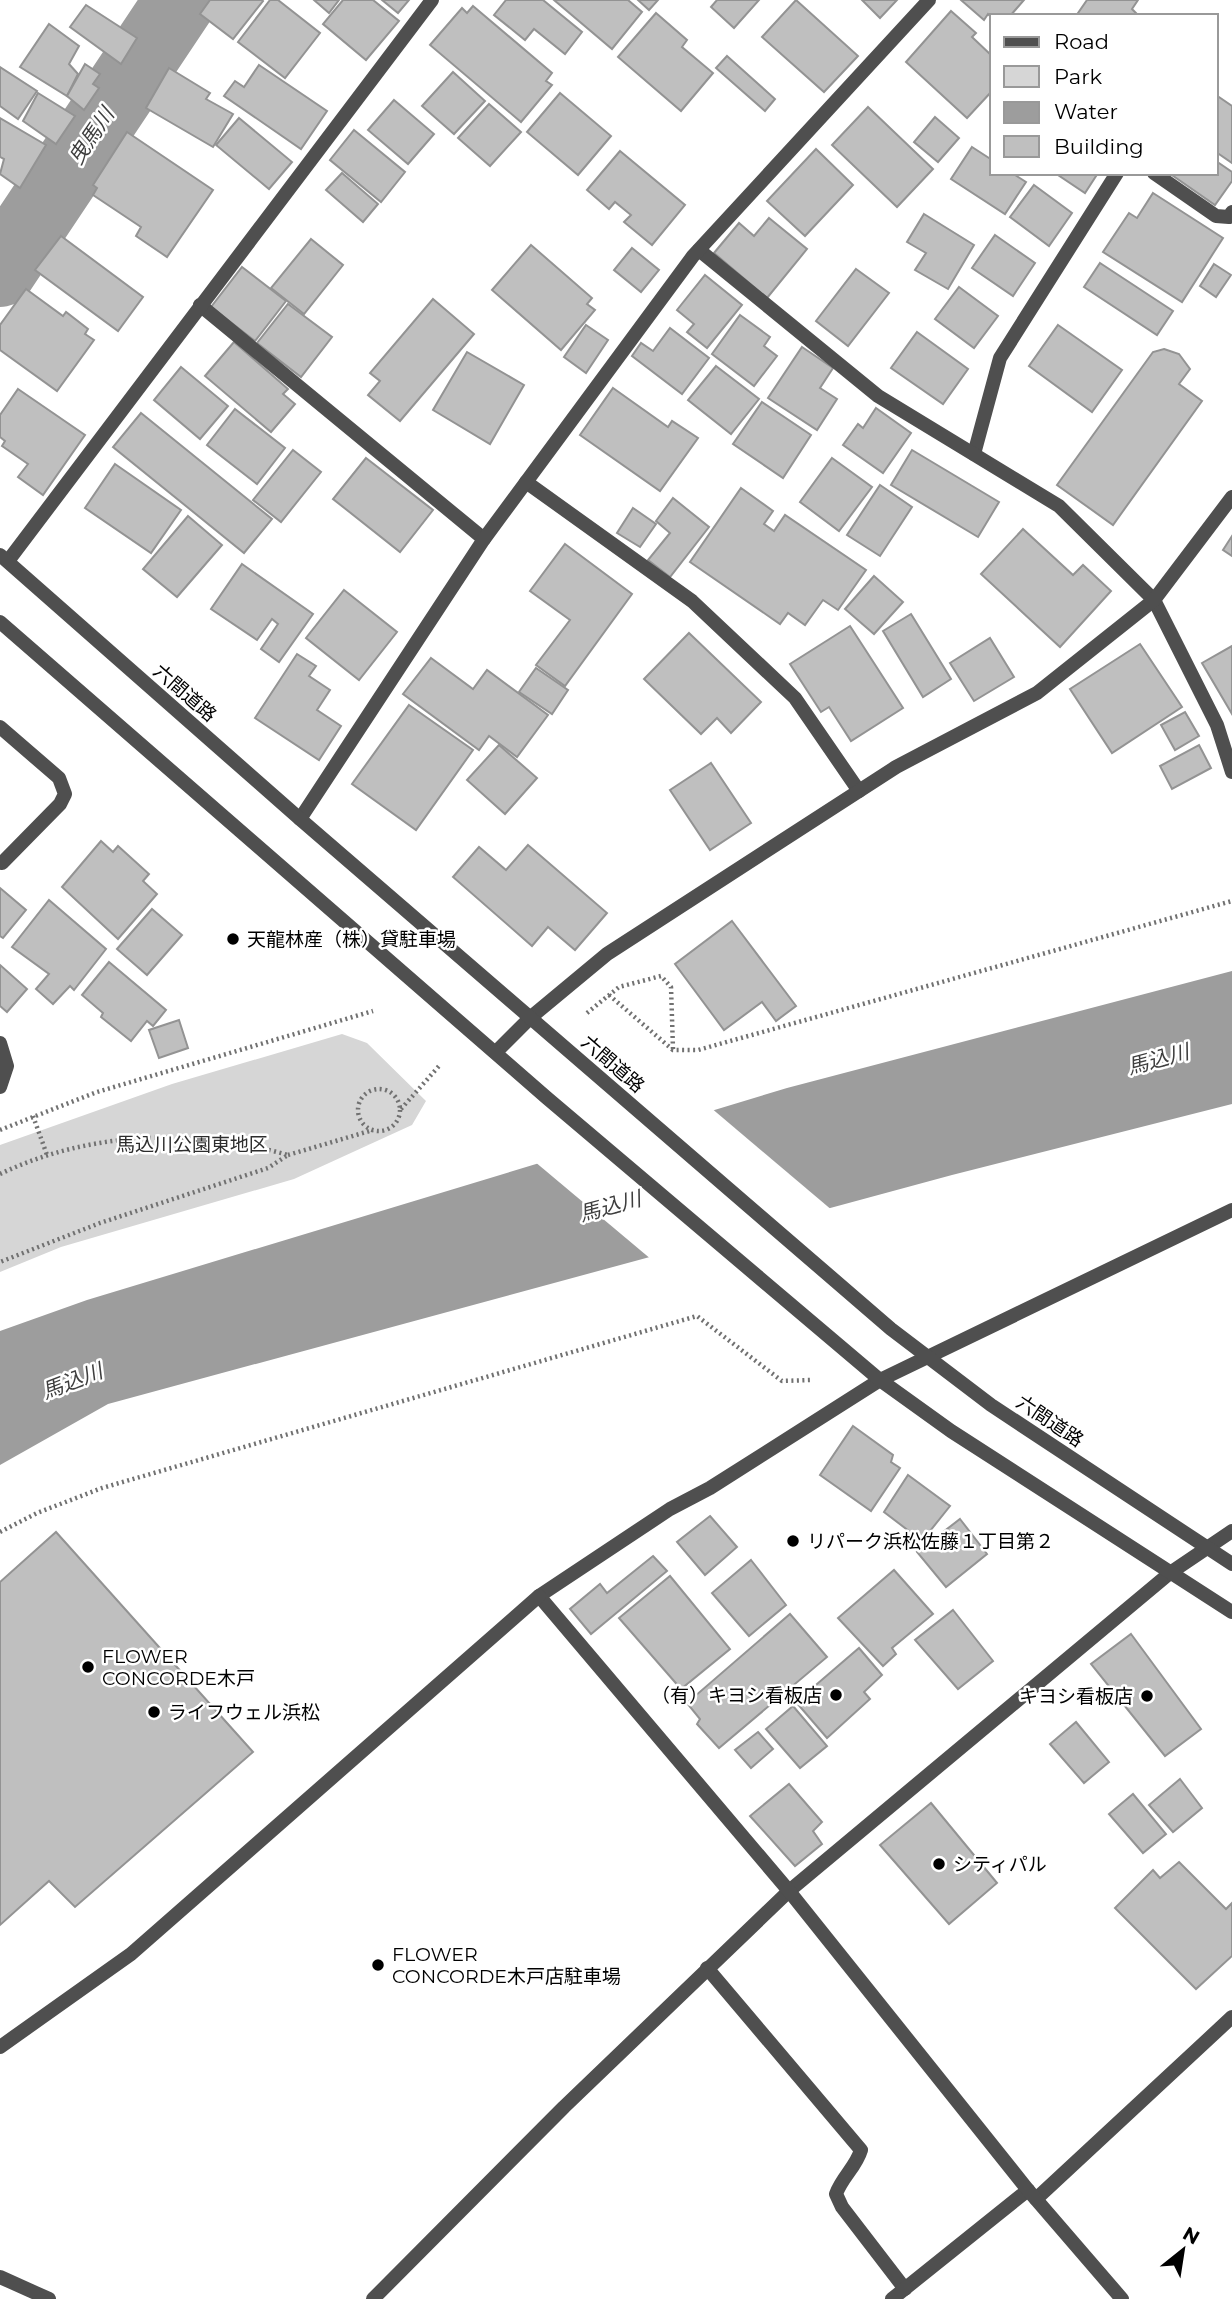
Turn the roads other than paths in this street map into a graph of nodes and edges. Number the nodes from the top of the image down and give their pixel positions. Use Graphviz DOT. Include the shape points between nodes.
graph roads {
  1 [pos="432,0"];
  2 [pos="929,0"];
  3 [pos="1116,175"];
  4 [pos="1157,175"];
  5 [pos="1232,212"];
  6 [pos="699,250"];
  7 [pos="200,305"];
  8 [pos="974,454"];
  9 [pos="526,482"];
  10 [pos="1232,497"];
  11 [pos="484,539"];
  12 [pos="4,558"];
  13 [pos="1154,600"];
  14 [pos="0,622"];
  15 [pos="0,727"];
  16 [pos="1232,772"];
  17 [pos="859,791"];
  18 [pos="300,820"];
  19 [pos="2,863"];
  20 [pos="530,1018"];
  21 [pos="0,1044"];
  22 [pos="496,1052"];
  23 [pos="0,1087"];
  24 [pos="1232,1210"];
  25 [pos="929,1358"];
  26 [pos="880,1380"];
  27 [pos="1232,1531"];
  28 [pos="1207,1548"];
  29 [pos="1232,1564"];
  30 [pos="1170,1573"];
  31 [pos="539,1596"];
  32 [pos="1232,1612"];
  33 [pos="789,1891"];
  34 [pos="707,1969"];
  35 [pos="1232,2017"];
  36 [pos="0,2047"];
  37 [pos="1032,2194"];
  38 [pos="0,2277"];
  39 [pos="905,2289"];
  40 [pos="49,2299"];
  41 [pos="373,2299"];
  42 [pos="892,2299"];
  43 [pos="1122,2299"];
  1 -- 7 [label="street"];
  2 -- 6 [label="street"];
  3 -- 8 [label="street" via="1000,358"];
  4 -- 5 [label="street" via="1216,216 1229,217"];
  6 -- 8 [label="street" via="878,396"];
  6 -- 9 [label="street"];
  7 -- 11 [label="street"];
  7 -- 12 [label="street"];
  8 -- 13 [label="street" via="1059,506"];
  9 -- 11 [label="street"];
  9 -- 17 [label="street" via="692,601 795,698"];
  10 -- 13 [label="street"];
  11 -- 18 [label="street"];
  12 -- 18 [label="street, 六間道路"];
  13 -- 16 [label="street" via="1217,725"];
  13 -- 17 [label="street" via="1037,693"];
  14 -- 22 [label="street"];
  15 -- 19 [label="street" via="59,778 65,794"];
  17 -- 20 [label="street" via="607,954"];
  18 -- 20 [label="street, 六間道路"];
  20 -- 22 [label="street"];
  20 -- 25 [label="street, 六間道路"];
  21 -- 23 [label="street" via="7,1066"];
  22 -- 26 [label="street"];
  24 -- 25 [label="street"];
  25 -- 26 [label="street"];
  25 -- 28 [label="street, 六間道路" via="991,1405"];
  26 -- 30 [label="street"];
  26 -- 31 [label="street"];
  27 -- 28 [label="street"];
  28 -- 29 [label="street, 六間道路"];
  28 -- 30 [label="street"];
  30 -- 32 [label="street"];
  30 -- 33 [label="street"];
  31 -- 33 [label="street"];
  31 -- 36 [label="street" via="131,1954"];
  33 -- 34 [label="street"];
  33 -- 37 [label="street"];
  34 -- 39 [label="street" via="861,2150 836,2194"];
  34 -- 41 [label="street"];
  35 -- 37 [label="street"];
  37 -- 39 [label="street"];
  37 -- 43 [label="street"];
  38 -- 40 [label="street"];
  39 -- 42 [label="street"];
}
